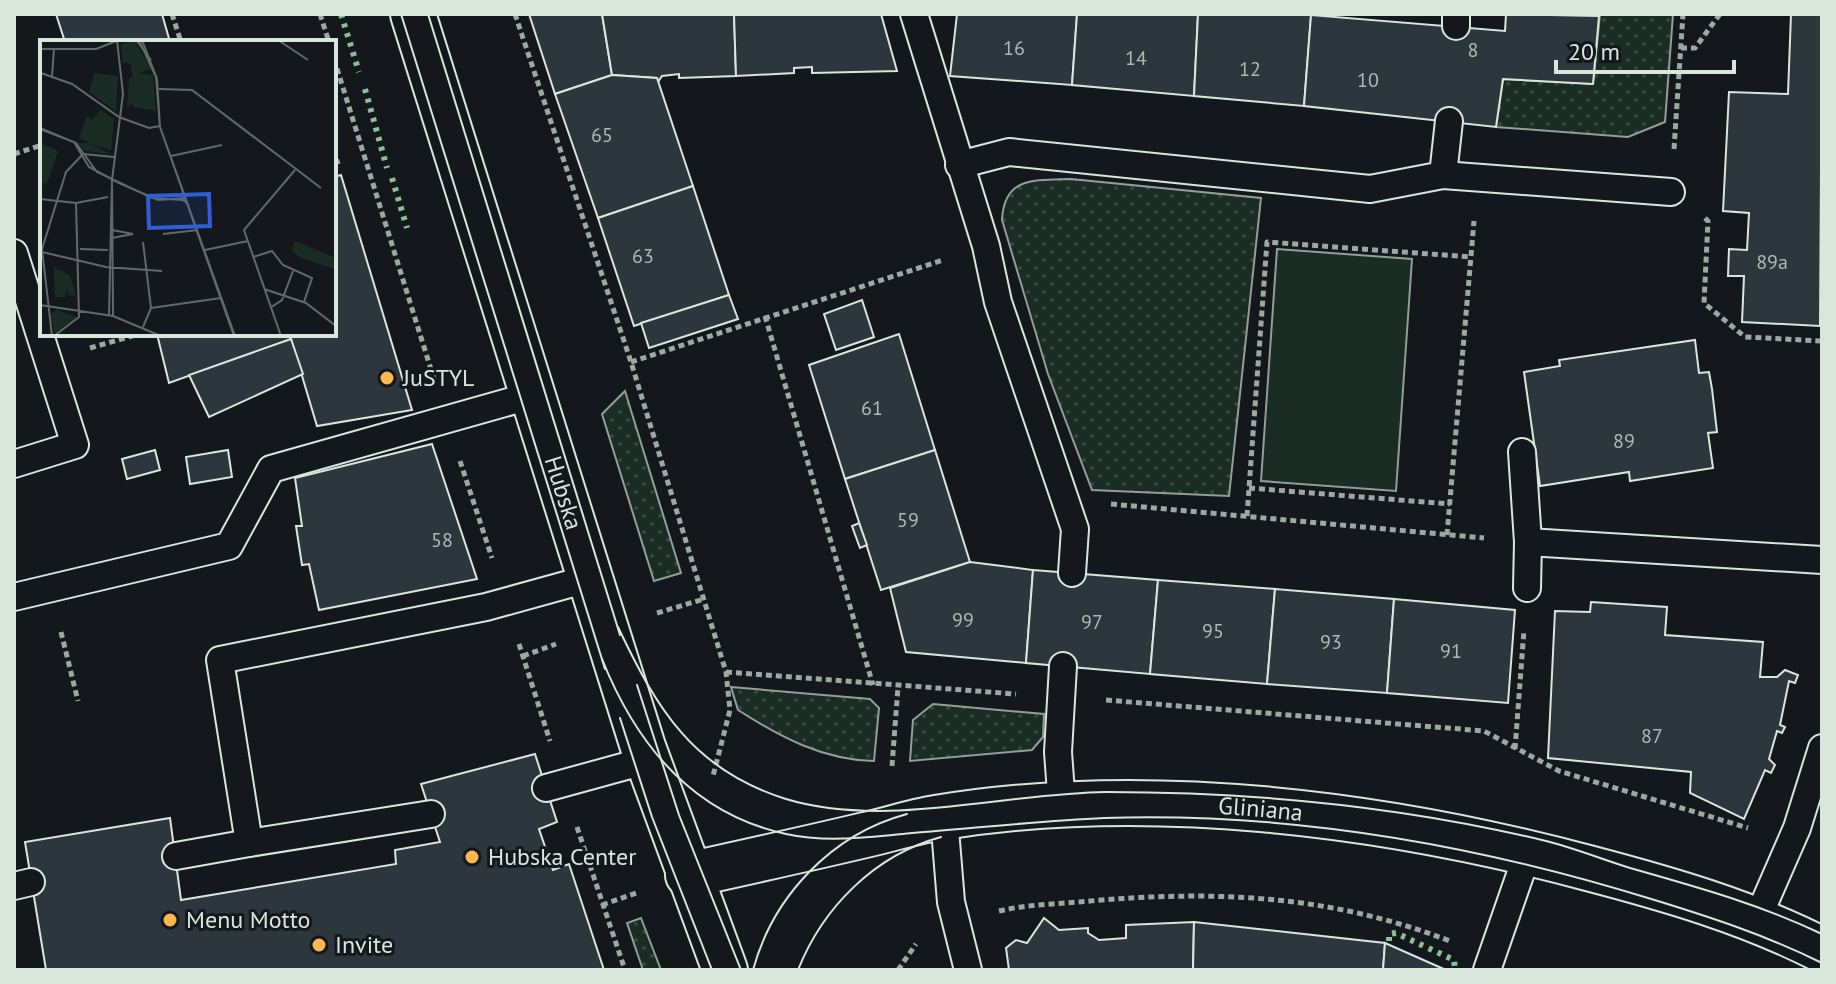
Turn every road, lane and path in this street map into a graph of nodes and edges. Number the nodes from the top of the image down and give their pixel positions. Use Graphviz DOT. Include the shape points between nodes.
graph roads {
  1 [pos="172,14"];
  2 [pos="320,14"];
  3 [pos="413,14"];
  4 [pos="515,14"];
  5 [pos="914,14"];
  6 [pos="1683,14"];
  7 [pos="1720,14"];
  8 [pos="180,40"];
  9 [pos="328,40"];
  10 [pos="1681,48"];
  11 [pos="336,65"];
  12 [pos="1449,121"];
  13 [pos="40,146"];
  14 [pos="14,154"];
  15 [pos="959,165"];
  16 [pos="1443,175"];
  17 [pos="1478,179"];
  18 [pos="1671,192"];
  19 [pos="986,246"];
  20 [pos="14,253"];
  21 [pos="1471,257"];
  22 [pos="765,316"];
  23 [pos="40,335"];
  24 [pos="40,336"];
  25 [pos="1822,341"];
  26 [pos="631,362"];
  27 [pos="533,395"];
  28 [pos="446,420"];
  29 [pos="1522,452"];
  30 [pos="14,464"];
  31 [pos="1249,488"];
  32 [pos="1064,499"];
  33 [pos="1450,504"];
  34 [pos="1247,516"];
  35 [pos="1447,535"];
  36 [pos="1528,542"];
  37 [pos="1822,560"];
  38 [pos="1072,573"];
  39 [pos="591,578"];
  40 [pos="1527,588"];
  41 [pos="51,589"];
  42 [pos="14,597"];
  43 [pos="704,599"];
  44 [pos="506,601"];
  45 [pos="661,612"];
  46 [pos="554,645"];
  47 [pos="523,656"];
  48 [pos="1063,666"];
  49 [pos="726,672"];
  50 [pos="873,685"];
  51 [pos="898,687"];
  52 [pos="1061,696"];
  53 [pos="78,701"];
  54 [pos="730,710"];
  55 [pos="1822,748"];
  56 [pos="1515,749"];
  57 [pos="648,760"];
  58 [pos="892,766"];
  59 [pos="555,786"];
  60 [pos="1062,806"];
  61 [pos="431,814"];
  62 [pos="944,817"];
  63 [pos="1797,828"];
  64 [pos="249,843"];
  65 [pos="1528,852"];
  66 [pos="176,856"];
  67 [pos="688,875"];
  68 [pos="1010,908"];
  69 [pos="1756,922"];
  70 [pos="1822,950"];
  71 [pos="1489,964"];
  72 [pos="625,970"];
  73 [pos="725,970"];
  74 [pos="968,970"];
  1 -- 8 [label="path"];
  2 -- 9 [label="path"];
  3 -- 27 [label="street, Hubska"];
  4 -- 26 [label="path"];
  5 -- 15 [label="lane"];
  6 -- 10 [label="path"];
  7 -- 10 [label="path" via="1695,48"];
  10 -- 18 [label="path"];
  11 -- 28 [label="path"];
  12 -- 16 [label="lane"];
  13 -- 14 [label="path"];
  15 -- 16 [label="lane" via="1009,152 1370,189"];
  15 -- 19 [label="lane"];
  16 -- 17 [label="lane"];
  17 -- 18 [label="lane"];
  17 -- 21 [label="path"];
  18 -- 25 [label="path" via="1708,221 1704,303 1745,337"];
  19 -- 22 [label="path"];
  19 -- 32 [label="lane" via="998,302"];
  20 -- 23 [label="lane"];
  21 -- 31 [label="path" via="1267,242"];
  21 -- 33 [label="path"];
  22 -- 26 [label="path"];
  22 -- 50 [label="path"];
  24 -- 30 [label="lane" via="75,445"];
  26 -- 43 [label="path"];
  27 -- 28 [label="lane"];
  27 -- 39 [label="street, Hubska"];
  28 -- 41 [label="lane" via="271,469 229,546"];
  28 -- 44 [label="path"];
  29 -- 36 [label="lane"];
  31 -- 33 [label="path"];
  31 -- 34 [label="path"];
  32 -- 34 [label="path"];
  32 -- 38 [label="lane" via="1075,529"];
  33 -- 35 [label="path"];
  34 -- 35 [label="path"];
  35 -- 36 [label="path"];
  36 -- 37 [label="lane"];
  36 -- 40 [label="lane"];
  39 -- 44 [label="lane"];
  39 -- 57 [label="street, Hubska"];
  40 -- 56 [label="path"];
  41 -- 42 [label="lane"];
  41 -- 53 [label="path"];
  43 -- 45 [label="path"];
  43 -- 49 [label="path"];
  44 -- 47 [label="path"];
  44 -- 64 [label="lane" via="220,660"];
  46 -- 47 [label="path"];
  47 -- 59 [label="path"];
  48 -- 52 [label="lane"];
  49 -- 50 [label="path"];
  49 -- 54 [label="path"];
  50 -- 51 [label="path"];
  51 -- 52 [label="path"];
  51 -- 58 [label="path"];
  52 -- 56 [label="path" via="1484,731"];
  52 -- 60 [label="lane"];
  55 -- 63 [label="lane"];
  56 -- 63 [label="path" via="1559,771 1753,830"];
  57 -- 59 [label="lane"];
  57 -- 67 [label="street, Hubska"];
  59 -- 72 [label="path"];
  60 -- 62 [label="street, Gliniana"];
  60 -- 65 [label="street, Gliniana" via="1218,807 1328,815"];
  61 -- 64 [label="lane"];
  62 -- 67 [label="street, Gliniana"];
  62 -- 74 [label="lane" via="951,902"];
  63 -- 69 [label="lane"];
  64 -- 66 [label="lane"];
  65 -- 69 [label="street, Gliniana" via="1682,893"];
  65 -- 71 [label="lane"];
  67 -- 73 [label="street, Hubska"];
  68 -- 71 [label="path" via="1153,895 1269,896 1394,920"];
  69 -- 70 [label="street, Gliniana"];
}
